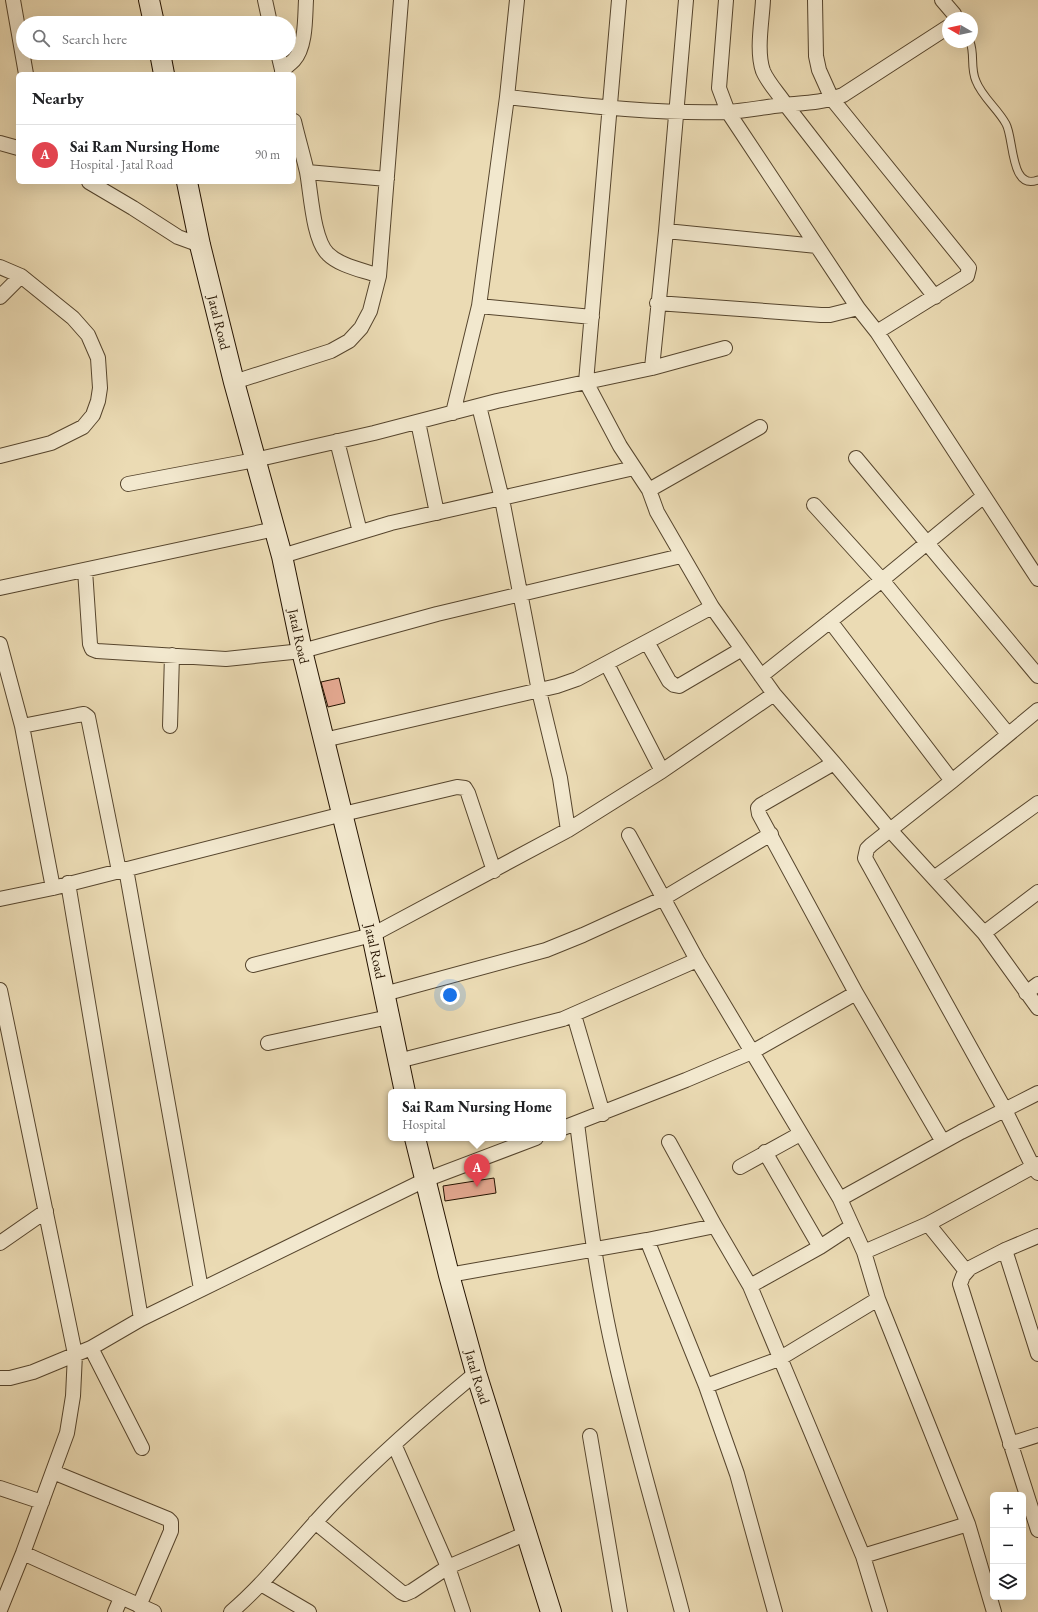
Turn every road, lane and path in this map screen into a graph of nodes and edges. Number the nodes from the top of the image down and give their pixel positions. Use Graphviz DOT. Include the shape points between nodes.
graph roads {
  1 [pos="12,0"];
  2 [pos="149,0"];
  3 [pos="265,0"];
  4 [pos="306,0"];
  5 [pos="401,0"];
  6 [pos="517,0"];
  7 [pos="619,0"];
  8 [pos="686,0"];
  9 [pos="726,0"];
  10 [pos="763,0"];
  11 [pos="815,0"];
  12 [pos="944,1"];
  13 [pos="952,12"];
  14 [pos="152,16"];
  15 [pos="268,16"];
  16 [pos="16,21"];
  17 [pos="942,31"];
  18 [pos="972,48"];
  19 [pos="296,57"];
  20 [pos="23,60"];
  21 [pos="161,60"];
  22 [pos="279,60"];
  23 [pos="294,60"];
  24 [pos="26,72"];
  25 [pos="164,72"];
  26 [pos="282,72"];
  27 [pos="507,97"];
  28 [pos="832,99"];
  29 [pos="786,105"];
  30 [pos="609,108"];
  31 [pos="676,112"];
  32 [pos="728,112"];
  33 [pos="296,129"];
  34 [pos="0,143"];
  35 [pos="16,147"];
  36 [pos="307,172"];
  37 [pos="387,179"];
  38 [pos="1038,180"];
  39 [pos="92,184"];
  40 [pos="187,184"];
  41 [pos="666,231"];
  42 [pos="200,245"];
  43 [pos="817,246"];
  44 [pos="0,267"];
  45 [pos="21,276"];
  46 [pos="379,276"];
  47 [pos="934,296"];
  48 [pos="0,297"];
  49 [pos="658,304"];
  50 [pos="479,306"];
  51 [pos="858,308"];
  52 [pos="592,317"];
  53 [pos="877,332"];
  54 [pos="725,348"];
  55 [pos="652,368"];
  56 [pos="234,382"];
  57 [pos="586,382"];
  58 [pos="479,406"];
  59 [pos="453,413"];
  60 [pos="418,422"];
  61 [pos="760,427"];
  62 [pos="337,441"];
  63 [pos="0,456"];
  64 [pos="856,458"];
  65 [pos="255,460"];
  66 [pos="634,468"];
  67 [pos="128,484"];
  68 [pos="649,490"];
  69 [pos="984,496"];
  70 [pos="502,498"];
  71 [pos="814,505"];
  72 [pos="437,513"];
  73 [pos="275,529"];
  74 [pos="360,532"];
  75 [pos="927,542"];
  76 [pos="282,556"];
  77 [pos="681,556"];
  78 [pos="85,570"];
  79 [pos="1038,579"];
  80 [pos="882,580"];
  81 [pos="0,588"];
  82 [pos="521,594"];
  83 [pos="712,607"];
  84 [pos="830,621"];
  85 [pos="647,642"];
  86 [pos="0,644"];
  87 [pos="742,649"];
  88 [pos="302,651"];
  89 [pos="172,655"];
  90 [pos="607,664"];
  91 [pos="761,676"];
  92 [pos="1038,676"];
  93 [pos="539,691"];
  94 [pos="774,694"];
  95 [pos="1038,710"];
  96 [pos="22,726"];
  97 [pos="170,726"];
  98 [pos="1008,734"];
  99 [pos="324,740"];
  100 [pos="834,763"];
  101 [pos="662,771"];
  102 [pos="952,781"];
  103 [pos="1038,803"];
  104 [pos="343,814"];
  105 [pos="568,830"];
  106 [pos="890,830"];
  107 [pos="770,834"];
  108 [pos="629,835"];
  109 [pos="122,870"];
  110 [pos="494,871"];
  111 [pos="934,878"];
  112 [pos="68,883"];
  113 [pos="53,888"];
  114 [pos="1038,892"];
  115 [pos="664,898"];
  116 [pos="0,899"];
  117 [pos="984,933"];
  118 [pos="372,935"];
  119 [pos="697,960"];
  120 [pos="253,965"];
  121 [pos="1038,984"];
  122 [pos="0,990"];
  123 [pos="856,993"];
  124 [pos="1026,993"];
  125 [pos="384,994"];
  126 [pos="1038,1008"];
  127 [pos="574,1015"];
  128 [pos="389,1016"];
  129 [pos="268,1044"];
  130 [pos="752,1052"];
  131 [pos="398,1061"];
  132 [pos="404,1089"];
  133 [pos="1038,1093"];
  134 [pos="1005,1110"];
  135 [pos="603,1114"];
  136 [pos="577,1123"];
  137 [pos="566,1127"];
  138 [pos="800,1134"];
  139 [pos="416,1141"];
  140 [pos="528,1141"];
  141 [pos="669,1142"];
  142 [pos="943,1142"];
  143 [pos="765,1152"];
  144 [pos="740,1167"];
  145 [pos="1036,1168"];
  146 [pos="425,1180"];
  147 [pos="840,1199"];
  148 [pos="46,1211"];
  149 [pos="928,1224"];
  150 [pos="715,1226"];
  151 [pos="852,1226"];
  152 [pos="1038,1236"];
  153 [pos="647,1240"];
  154 [pos="0,1243"];
  155 [pos="820,1247"];
  156 [pos="594,1250"];
  157 [pos="1005,1250"];
  158 [pos="864,1252"];
  159 [pos="966,1271"];
  160 [pos="449,1275"];
  161 [pos="750,1286"];
  162 [pos="201,1289"];
  163 [pos="878,1299"];
  164 [pos="141,1318"];
  165 [pos="91,1348"];
  166 [pos="75,1354"];
  167 [pos="1038,1354"];
  168 [pos="780,1359"];
  169 [pos="476,1373"];
  170 [pos="0,1378"];
  171 [pos="706,1386"];
  172 [pos="1038,1435"];
  173 [pos="590,1436"];
  174 [pos="394,1444"];
  175 [pos="1010,1444"];
  176 [pos="142,1448"];
  177 [pos="53,1472"];
  178 [pos="0,1488"];
  179 [pos="42,1502"];
  180 [pos="315,1522"];
  181 [pos="968,1524"];
  182 [pos="1038,1530"];
  183 [pos="527,1533"];
  184 [pos="23,1553"];
  185 [pos="863,1556"];
  186 [pos="448,1567"];
  187 [pos="261,1584"];
  188 [pos="121,1598"];
  189 [pos="139,1606"];
  190 [pos="0,1610"];
  191 [pos="234,1610"];
  192 [pos="115,1612"];
  193 [pos="154,1612"];
  194 [pos="309,1612"];
  195 [pos="463,1612"];
  196 [pos="551,1612"];
  197 [pos="620,1612"];
  198 [pos="682,1612"];
  199 [pos="776,1612"];
  200 [pos="880,1612"];
  201 [pos="994,1612"];
  1 -- 16 [label="street"];
  2 -- 14 [label="main road"];
  3 -- 15 [label="street"];
  4 -- 19 [label="street" via="304,31"];
  5 -- 37 [label="street"];
  6 -- 27 [label="street"];
  7 -- 30 [label="street"];
  8 -- 31 [label="street"];
  9 -- 32 [label="street" via="719,88"];
  10 -- 29 [label="street" via="761,62 764,73"];
  11 -- 28 [label="street" via="816,56 819,70"];
  12 -- 13 [label="street"];
  17 -- 28 [label="street" via="843,95"];
  18 -- 38 [label="lane" via="976,81 1007,124 1020,176 1030,182"];
  20 -- 24 [label="street"];
  21 -- 25 [label="main road"];
  22 -- 26 [label="street"];
  23 -- 26 [label="street"];
  27 -- 30 [label="street"];
  27 -- 50 [label="street"];
  28 -- 29 [label="street"];
  28 -- 47 [label="street" via="969,268 967,276"];
  29 -- 32 [label="street"];
  29 -- 47 [label="street"];
  30 -- 31 [label="street"];
  30 -- 52 [label="street"];
  31 -- 32 [label="street"];
  31 -- 41 [label="street"];
  32 -- 43 [label="street"];
  33 -- 36 [label="street"];
  34 -- 35 [label="street"];
  36 -- 37 [label="street"];
  36 -- 46 [label="street" via="322,246 329,255 342,263"];
  37 -- 46 [label="street"];
  39 -- 42 [label="street" via="178,238"];
  40 -- 42 [label="main road, Jatal Road"];
  41 -- 43 [label="street"];
  41 -- 49 [label="street"];
  42 -- 56 [label="main road, Jatal Road"];
  43 -- 51 [label="street"];
  44 -- 45 [label="street"];
  45 -- 48 [label="street"];
  45 -- 63 [label="street" via="72,318 88,335 98,358 100,388 93,415 82,427 51,443"];
  46 -- 56 [label="street" via="370,311 361,328 349,341 331,351"];
  47 -- 53 [label="street"];
  49 -- 51 [label="street" via="821,315"];
  49 -- 55 [label="street"];
  50 -- 52 [label="street"];
  50 -- 59 [label="street"];
  51 -- 53 [label="street"];
  52 -- 57 [label="street"];
  53 -- 69 [label="street"];
  54 -- 55 [label="street"];
  55 -- 57 [label="street"];
  56 -- 65 [label="main road, Jatal Road"];
  57 -- 58 [label="street"];
  57 -- 66 [label="street"];
  58 -- 59 [label="street"];
  58 -- 70 [label="street"];
  59 -- 60 [label="street"];
  60 -- 62 [label="street"];
  60 -- 72 [label="street"];
  61 -- 68 [label="street"];
  62 -- 65 [label="street"];
  62 -- 74 [label="street"];
  64 -- 75 [label="street"];
  65 -- 67 [label="street"];
  65 -- 73 [label="main road, Jatal Road"];
  66 -- 68 [label="street"];
  66 -- 70 [label="street"];
  68 -- 77 [label="street" via="657,512"];
  69 -- 75 [label="street"];
  69 -- 79 [label="street"];
  70 -- 72 [label="street"];
  70 -- 82 [label="street"];
  71 -- 80 [label="street"];
  72 -- 74 [label="street"];
  73 -- 76 [label="main road, Jatal Road"];
  73 -- 78 [label="street"];
  74 -- 76 [label="street"];
  75 -- 80 [label="street"];
  75 -- 92 [label="street"];
  76 -- 88 [label="main road, Jatal Road"];
  77 -- 82 [label="street"];
  77 -- 83 [label="street"];
  78 -- 81 [label="street"];
  78 -- 89 [label="street" via="92,649"];
  80 -- 84 [label="street"];
  80 -- 98 [label="street"];
  82 -- 88 [label="street"];
  82 -- 93 [label="street"];
  83 -- 85 [label="street"];
  83 -- 87 [label="street"];
  84 -- 91 [label="street"];
  84 -- 102 [label="street"];
  85 -- 87 [label="street" via="669,681 679,686"];
  85 -- 90 [label="street"];
  86 -- 96 [label="street"];
  87 -- 91 [label="street"];
  88 -- 89 [label="street" via="226,659"];
  88 -- 99 [label="main road, Jatal Road"];
  89 -- 97 [label="street"];
  90 -- 93 [label="street" via="577,679"];
  90 -- 101 [label="street"];
  91 -- 94 [label="street"];
  93 -- 99 [label="street"];
  93 -- 105 [label="street" via="560,778"];
  94 -- 100 [label="street"];
  94 -- 101 [label="street"];
  95 -- 98 [label="street"];
  96 -- 109 [label="street" via="84,714 88,717"];
  96 -- 113 [label="street"];
  98 -- 102 [label="street"];
  99 -- 104 [label="main road, Jatal Road"];
  100 -- 106 [label="street"];
  100 -- 107 [label="street" via="758,808"];
  101 -- 105 [label="street"];
  102 -- 106 [label="street"];
  103 -- 111 [label="street"];
  104 -- 109 [label="street"];
  104 -- 110 [label="street" via="457,787 465,788 472,800"];
  104 -- 118 [label="main road, Jatal Road"];
  105 -- 110 [label="street"];
  106 -- 111 [label="street"];
  106 -- 134 [label="street" via="867,849 866,858"];
  107 -- 115 [label="street"];
  107 -- 123 [label="street"];
  108 -- 115 [label="street"];
  109 -- 112 [label="street"];
  109 -- 162 [label="street"];
  110 -- 118 [label="street"];
  111 -- 117 [label="street"];
  112 -- 113 [label="street"];
  112 -- 164 [label="street"];
  113 -- 116 [label="street"];
  114 -- 117 [label="street"];
  115 -- 119 [label="street"];
  115 -- 125 [label="street" via="583,936 546,950"];
  117 -- 124 [label="street"];
  118 -- 120 [label="street"];
  118 -- 125 [label="main road, Jatal Road"];
  119 -- 127 [label="street"];
  119 -- 130 [label="street"];
  121 -- 124 [label="street"];
  122 -- 148 [label="street"];
  123 -- 130 [label="street"];
  123 -- 142 [label="street"];
  124 -- 126 [label="street"];
  125 -- 128 [label="main road, Jatal Road"];
  127 -- 131 [label="street"];
  127 -- 135 [label="street"];
  128 -- 129 [label="street"];
  128 -- 131 [label="main road, Jatal Road"];
  130 -- 135 [label="street"];
  130 -- 138 [label="street"];
  131 -- 132 [label="main road, Jatal Road"];
  133 -- 134 [label="street"];
  134 -- 142 [label="street"];
  134 -- 145 [label="street"];
  135 -- 136 [label="street"];
  136 -- 137 [label="street"];
  136 -- 156 [label="street"];
  138 -- 143 [label="street"];
  138 -- 147 [label="street"];
  139 -- 146 [label="main road, Jatal Road"];
  140 -- 146 [label="street"];
  141 -- 150 [label="street"];
  142 -- 147 [label="street"];
  143 -- 144 [label="street"];
  143 -- 155 [label="street"];
  145 -- 149 [label="street"];
  146 -- 160 [label="main road, Jatal Road"];
  146 -- 162 [label="street"];
  147 -- 151 [label="street"];
  148 -- 154 [label="street"];
  148 -- 166 [label="street"];
  149 -- 158 [label="street"];
  149 -- 159 [label="street"];
  150 -- 153 [label="street"];
  150 -- 161 [label="street"];
  151 -- 155 [label="street"];
  151 -- 158 [label="street"];
  152 -- 157 [label="street"];
  153 -- 156 [label="street"];
  153 -- 171 [label="street"];
  155 -- 161 [label="street"];
  156 -- 160 [label="street"];
  156 -- 198 [label="street" via="625,1400"];
  157 -- 159 [label="street"];
  157 -- 167 [label="street"];
  158 -- 163 [label="street"];
  159 -- 175 [label="street" via="960,1280 961,1288"];
  160 -- 169 [label="main road, Jatal Road"];
  161 -- 168 [label="street"];
  162 -- 164 [label="street"];
  163 -- 168 [label="street"];
  163 -- 181 [label="street"];
  164 -- 165 [label="street"];
  165 -- 166 [label="street"];
  165 -- 176 [label="street"];
  166 -- 170 [label="street" via="33,1372"];
  166 -- 177 [label="street" via="71,1413 67,1433"];
  168 -- 171 [label="street"];
  168 -- 185 [label="street"];
  169 -- 174 [label="street"];
  169 -- 183 [label="main road, Jatal Road"];
  171 -- 199 [label="street" via="737,1474"];
  172 -- 175 [label="street"];
  173 -- 197 [label="street"];
  174 -- 180 [label="street"];
  174 -- 186 [label="street"];
  175 -- 182 [label="street"];
  177 -- 179 [label="street"];
  177 -- 189 [label="street" via="171,1522 171,1531"];
  178 -- 179 [label="street"];
  179 -- 184 [label="street"];
  180 -- 186 [label="street" via="405,1594"];
  180 -- 187 [label="street"];
  181 -- 185 [label="street"];
  181 -- 201 [label="street"];
  183 -- 186 [label="street"];
  183 -- 196 [label="main road, Jatal Road"];
  184 -- 188 [label="street"];
  184 -- 190 [label="street"];
  185 -- 200 [label="street"];
  186 -- 195 [label="street"];
  187 -- 191 [label="street"];
  187 -- 194 [label="street"];
  188 -- 189 [label="street"];
  188 -- 192 [label="street"];
  189 -- 193 [label="street"];
}
